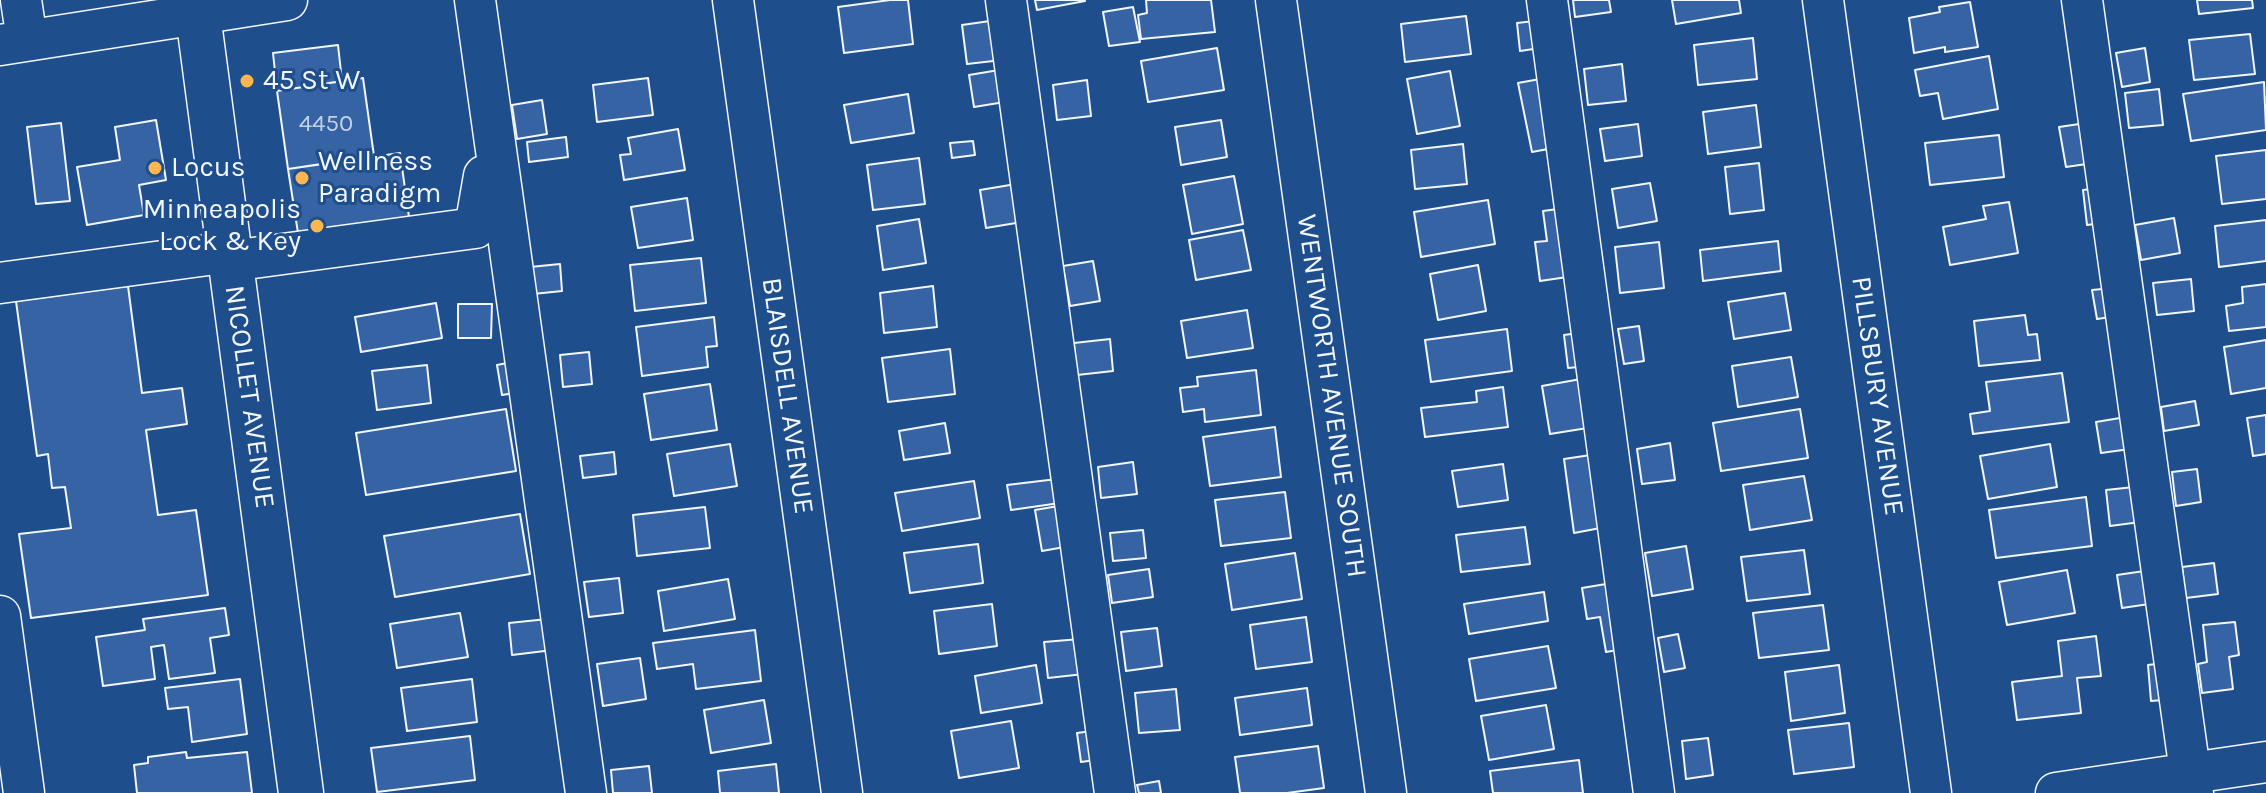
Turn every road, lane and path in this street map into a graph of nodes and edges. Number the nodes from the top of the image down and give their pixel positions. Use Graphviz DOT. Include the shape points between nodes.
graph roads {
  1 [pos="21,0"];
  2 [pos="287,0"];
  3 [pos="475,0"];
  4 [pos="733,0"];
  5 [pos="1006,0"];
  6 [pos="1276,0"];
  7 [pos="1547,0"];
  8 [pos="1823,0"];
  9 [pos="2082,0"];
  10 [pos="197,7"];
  11 [pos="13,42"];
  12 [pos="499,174"];
  13 [pos="230,256"];
  14 [pos="0,283"];
  15 [pos="0,616"];
  16 [pos="2266,762"];
  17 [pos="2192,783"];
  18 [pos="24,793"];
  19 [pos="301,793"];
  20 [pos="586,793"];
  21 [pos="842,793"];
  22 [pos="1115,793"];
  23 [pos="1386,793"];
  24 [pos="1654,793"];
  25 [pos="1931,793"];
  26 [pos="2056,793"];
  1 -- 11 [label="street"];
  2 -- 10 [label="street"];
  3 -- 12 [label="street"];
  4 -- 21 [label="street, BLAISDELL AVENUE"];
  5 -- 22 [label="street"];
  6 -- 23 [label="street, WENTWORTH AVENUE SOUTH"];
  7 -- 24 [label="street"];
  8 -- 25 [label="street, PILLSBURY AVENUE"];
  9 -- 17 [label="street"];
  10 -- 11 [label="street"];
  10 -- 13 [label="main road, NICOLLET AVENUE"];
  12 -- 13 [label="street" via="484,176 475,228"];
  12 -- 20 [label="street"];
  13 -- 14 [label="street"];
  13 -- 19 [label="main road, NICOLLET AVENUE"];
  15 -- 18 [label="street"];
  16 -- 17 [label="street"];
  17 -- 26 [label="street"];
}
